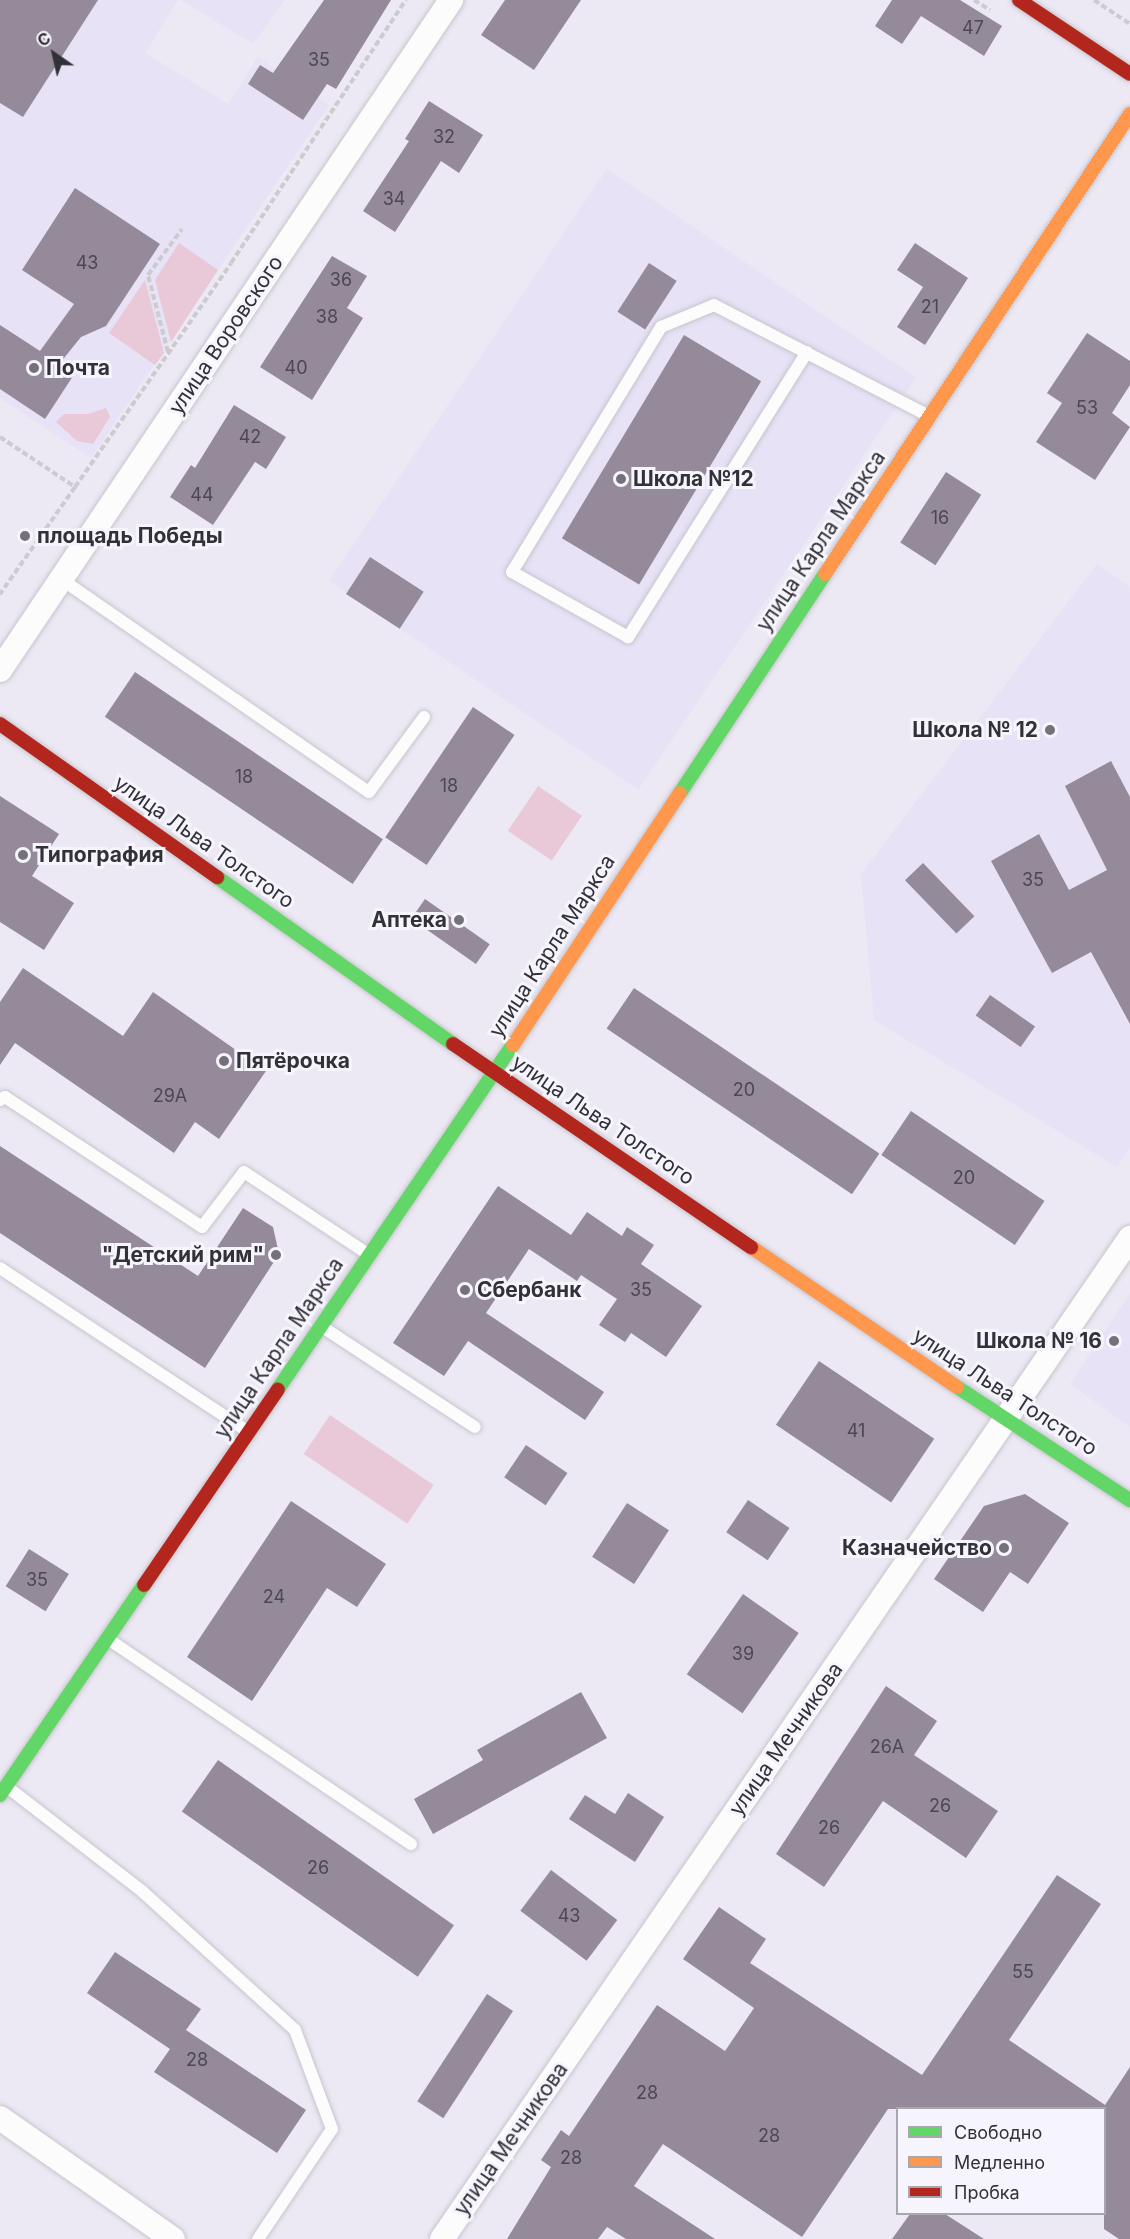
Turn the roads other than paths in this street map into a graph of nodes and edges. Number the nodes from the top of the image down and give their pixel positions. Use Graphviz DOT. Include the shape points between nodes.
graph roads {
  1 [pos="452,0"];
  2 [pos="1019,0"];
  3 [pos="1130,74"];
  4 [pos="1130,114"];
  5 [pos="807,352"];
  6 [pos="929,416"];
  7 [pos="61,579"];
  8 [pos="0,670"];
  9 [pos="424,717"];
  10 [pos="0,724"];
  11 [pos="495,1072"];
  12 [pos="0,1100"];
  13 [pos="1130,1238"];
  14 [pos="368,1254"];
  15 [pos="0,1268"];
  16 [pos="320,1325"];
  17 [pos="1007,1419"];
  18 [pos="475,1427"];
  19 [pos="247,1432"];
  20 [pos="1130,1500"];
  21 [pos="107,1638"];
  22 [pos="3,1790"];
  23 [pos="411,1844"];
  24 [pos="0,2118"];
  25 [pos="173,2239"];
  26 [pos="258,2239"];
  27 [pos="442,2239"];
  1 -- 7 [label="street, улица Воровского"];
  2 -- 3 [label="street"];
  4 -- 6 [label="street, улица Карла Маркса"];
  5 -- 5 [label="lane" via="714,304 661,327 512,572 628,637"];
  5 -- 6 [label="lane"];
  6 -- 11 [label="street, улица Карла Маркса"];
  7 -- 8 [label="street, улица Воровского"];
  7 -- 9 [label="lane" via="369,792"];
  10 -- 11 [label="street, улица Льва Толстого"];
  11 -- 14 [label="street, улица Карла Маркса"];
  11 -- 17 [label="street, улица Льва Толстого"];
  12 -- 14 [label="lane" via="5,1096 202,1227 243,1172"];
  13 -- 17 [label="street, улица Мечникова"];
  14 -- 16 [label="street, улица Карла Маркса"];
  15 -- 19 [label="lane"];
  16 -- 18 [label="lane"];
  16 -- 19 [label="street, улица Карла Маркса"];
  17 -- 20 [label="street, улица Льва Толстого"];
  17 -- 27 [label="street, улица Мечникова"];
  19 -- 21 [label="street, улица Карла Маркса"];
  21 -- 22 [label="street, улица Карла Маркса"];
  21 -- 23 [label="lane"];
  22 -- 26 [label="lane" via="143,1892 295,2030 332,2129"];
  24 -- 25 [label="street"];
}
